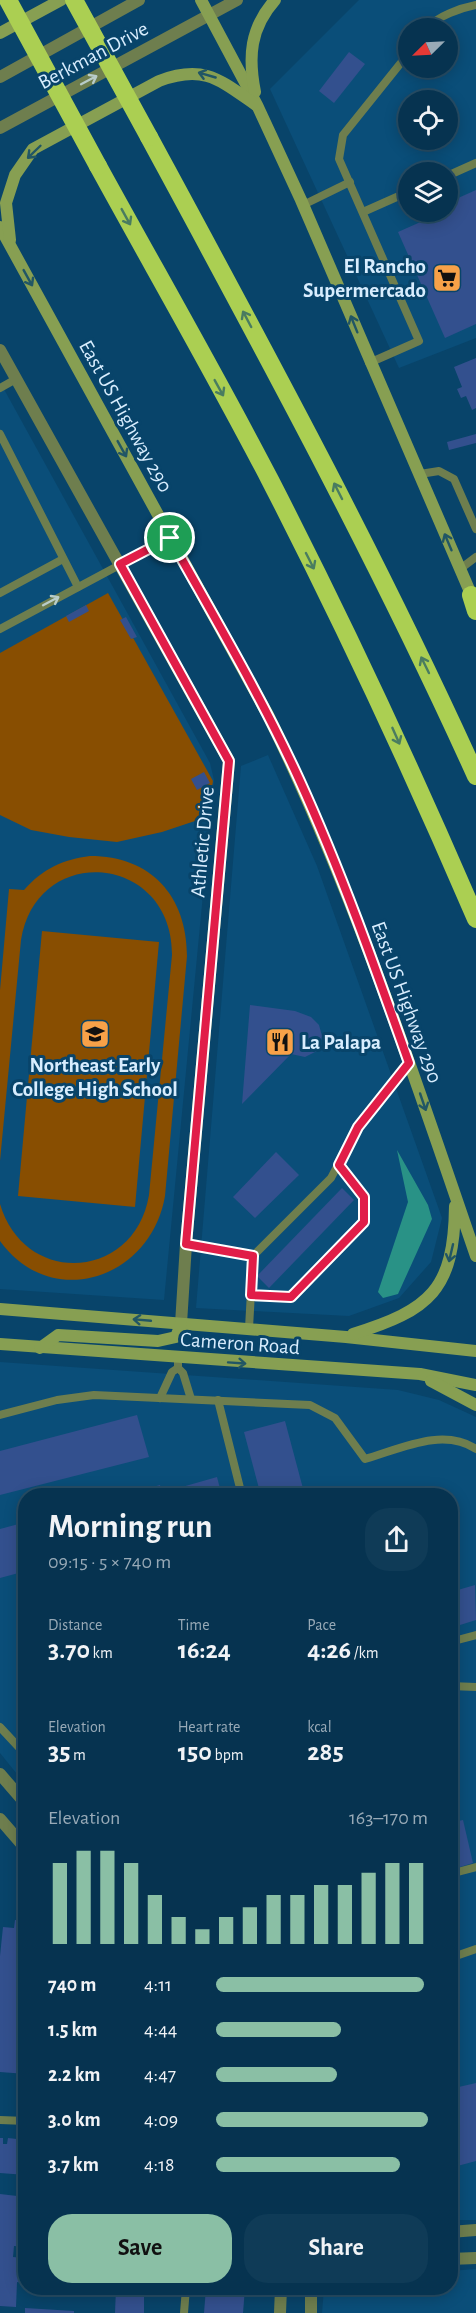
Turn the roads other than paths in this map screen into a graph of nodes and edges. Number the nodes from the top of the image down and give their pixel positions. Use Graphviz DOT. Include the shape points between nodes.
graph roads {
  1 [pos="8,0"];
  2 [pos="60,0"];
  3 [pos="74,0"];
  4 [pos="139,0"];
  5 [pos="201,0"];
  6 [pos="237,0"];
  7 [pos="275,0"];
  8 [pos="476,5"];
  9 [pos="210,15"];
  10 [pos="442,18"];
  11 [pos="0,33"];
  12 [pos="398,67"];
  13 [pos="0,77"];
  14 [pos="257,105"];
  15 [pos="0,128"];
  16 [pos="476,163"];
  17 [pos="458,171"];
  18 [pos="350,183"];
  19 [pos="398,196"];
  20 [pos="303,205"];
  21 [pos="363,212"];
  22 [pos="0,227"];
  23 [pos="11,247"];
  24 [pos="0,350"];
  25 [pos="369,363"];
  26 [pos="16,379"];
  27 [pos="0,388"];
  28 [pos="0,434"];
  29 [pos="420,474"];
  30 [pos="476,529"];
  31 [pos="170,538"];
  32 [pos="476,557"];
  33 [pos="63,559"];
  34 [pos="120,564"];
  35 [pos="460,569"];
  36 [pos="78,587"];
  37 [pos="0,593"];
  38 [pos="474,604"];
  39 [pos="0,629"];
  40 [pos="476,776"];
  41 [pos="476,919"];
  42 [pos="409,1063"];
  43 [pos="339,1165"];
  44 [pos="455,1195"];
  45 [pos="186,1244"];
  46 [pos="253,1256"];
  47 [pos="476,1256"];
  48 [pos="251,1295"];
  49 [pos="0,1308"];
  50 [pos="181,1324"];
  51 [pos="249,1328"];
  52 [pos="346,1337"];
  53 [pos="0,1344"];
  54 [pos="40,1348"];
  55 [pos="476,1351"];
  56 [pos="178,1363"];
  57 [pos="420,1374"];
  58 [pos="476,1385"];
  59 [pos="160,1398"];
  60 [pos="191,1399"];
  61 [pos="218,1400"];
  62 [pos="476,1405"];
  63 [pos="0,1415"];
  64 [pos="476,1449"];
  65 [pos="240,1488"];
  66 [pos="476,1635"];
  67 [pos="458,1640"];
  68 [pos="458,1686"];
  69 [pos="476,1687"];
  70 [pos="0,1727"];
  71 [pos="18,1746"];
  72 [pos="0,1774"];
  73 [pos="18,1795"];
  74 [pos="0,1819"];
  75 [pos="18,1840"];
  76 [pos="476,1867"];
  77 [pos="458,1872"];
  78 [pos="476,1949"];
  79 [pos="458,1955"];
  80 [pos="0,2120"];
  81 [pos="18,2121"];
  82 [pos="476,2230"];
  83 [pos="458,2231"];
  84 [pos="476,2258"];
  85 [pos="458,2259"];
  86 [pos="185,2295"];
  87 [pos="281,2295"];
  88 [pos="311,2295"];
  89 [pos="184,2313"];
  90 [pos="280,2313"];
  91 [pos="311,2313"];
  1 -- 41 [label="highway, one-way, bridge" via="268,478 396,735"];
  2 -- 11 [label="main road"];
  40 -- 3 [label="highway, one-way, bridge" via="317,449"];
  4 -- 13 [label="street, Berkman Drive"];
  5 -- 9 [label="main road"];
  6 -- 9 [label="street, Berkman Drive"];
  7 -- 14 [label="main road" via="256,28 251,46 250,66"];
  8 -- 10 [label="lane"];
  9 -- 14 [label="main road"];
  15 -- 9 [label="street, Berkman Drive, one-way"];
  12 -- 18 [label="lane" via="344,135 339,159"];
  14 -- 20 [label="main road"];
  14 -- 23 [label="main road, one-way" via="215,77 195,72 178,74 33,149 15,175 6,203"];
  16 -- 17 [label="lane"];
  18 -- 20 [label="lane"];
  18 -- 21 [label="lane"];
  19 -- 21 [label="lane"];
  25 -- 20 [label="main road, one-way"];
  21 -- 25 [label="lane" via="419,341"];
  22 -- 23 [label="main road, East US Highway 290"];
  23 -- 31 [label="main road, East US Highway 290, one-way"];
  24 -- 26 [label="street, Athletic Drive"];
  25 -- 29 [label="main road"];
  26 -- 27 [label="lane"];
  26 -- 34 [label="street, Athletic Drive"];
  28 -- 33 [label="lane"];
  29 -- 30 [label="lane" via="439,471 454,479"];
  35 -- 29 [label="main road, one-way"];
  31 -- 34 [label="lane"];
  31 -- 42 [label="main road, East US Highway 290" via="298,776 336,865"];
  32 -- 35 [label="lane"];
  33 -- 36 [label="lane"];
  33 -- 37 [label="lane"];
  34 -- 36 [label="lane"];
  34 -- 45 [label="street, Athletic Drive" via="229,761"];
  35 -- 38 [label="main road"];
  39 -- 36 [label="lane, one-way"];
  42 -- 43 [label="lane" via="358,1127"];
  42 -- 44 [label="main road, East US Highway 290, one-way"];
  43 -- 46 [label="lane" via="331,1178"];
  43 -- 48 [label="lane" via="364,1197 364,1222 291,1297"];
  44 -- 47 [label="main road, East US Highway 290"];
  44 -- 52 [label="main road, one-way" via="455,1237 441,1284 426,1302 405,1315"];
  45 -- 46 [label="lane"];
  45 -- 50 [label="street, Athletic Drive"];
  46 -- 48 [label="lane"];
  48 -- 51 [label="lane"];
  50 -- 49 [label="main road, Cameron Road, one-way"];
  50 -- 51 [label="main road, Cameron Road"];
  50 -- 54 [label="main road" via="171,1340 58,1335"];
  51 -- 52 [label="main road, Cameron Road"];
  52 -- 55 [label="main road, Cameron Road"];
  53 -- 54 [label="main road, Cameron Road"];
  54 -- 56 [label="main road, Cameron Road"];
  56 -- 57 [label="main road, Cameron Road, one-way"];
  56 -- 59 [label="lane"];
  56 -- 60 [label="lane"];
  57 -- 58 [label="main road, Cameron Road"];
  57 -- 62 [label="main road"];
  59 -- 60 [label="lane"];
  59 -- 63 [label="lane" via="94,1395"];
  60 -- 61 [label="lane"];
  61 -- 64 [label="lane" via="310,1405 335,1418 365,1459 442,1438"];
  61 -- 65 [label="lane"];
  66 -- 67 [label="lane"];
  68 -- 69 [label="lane"];
  70 -- 71 [label="lane"];
  72 -- 73 [label="street"];
  74 -- 75 [label="street"];
  76 -- 77 [label="lane"];
  78 -- 79 [label="lane"];
  80 -- 81 [label="lane"];
  82 -- 83 [label="street"];
  84 -- 85 [label="street"];
  86 -- 89 [label="lane"];
  87 -- 90 [label="street"];
  88 -- 91 [label="street"];
}
